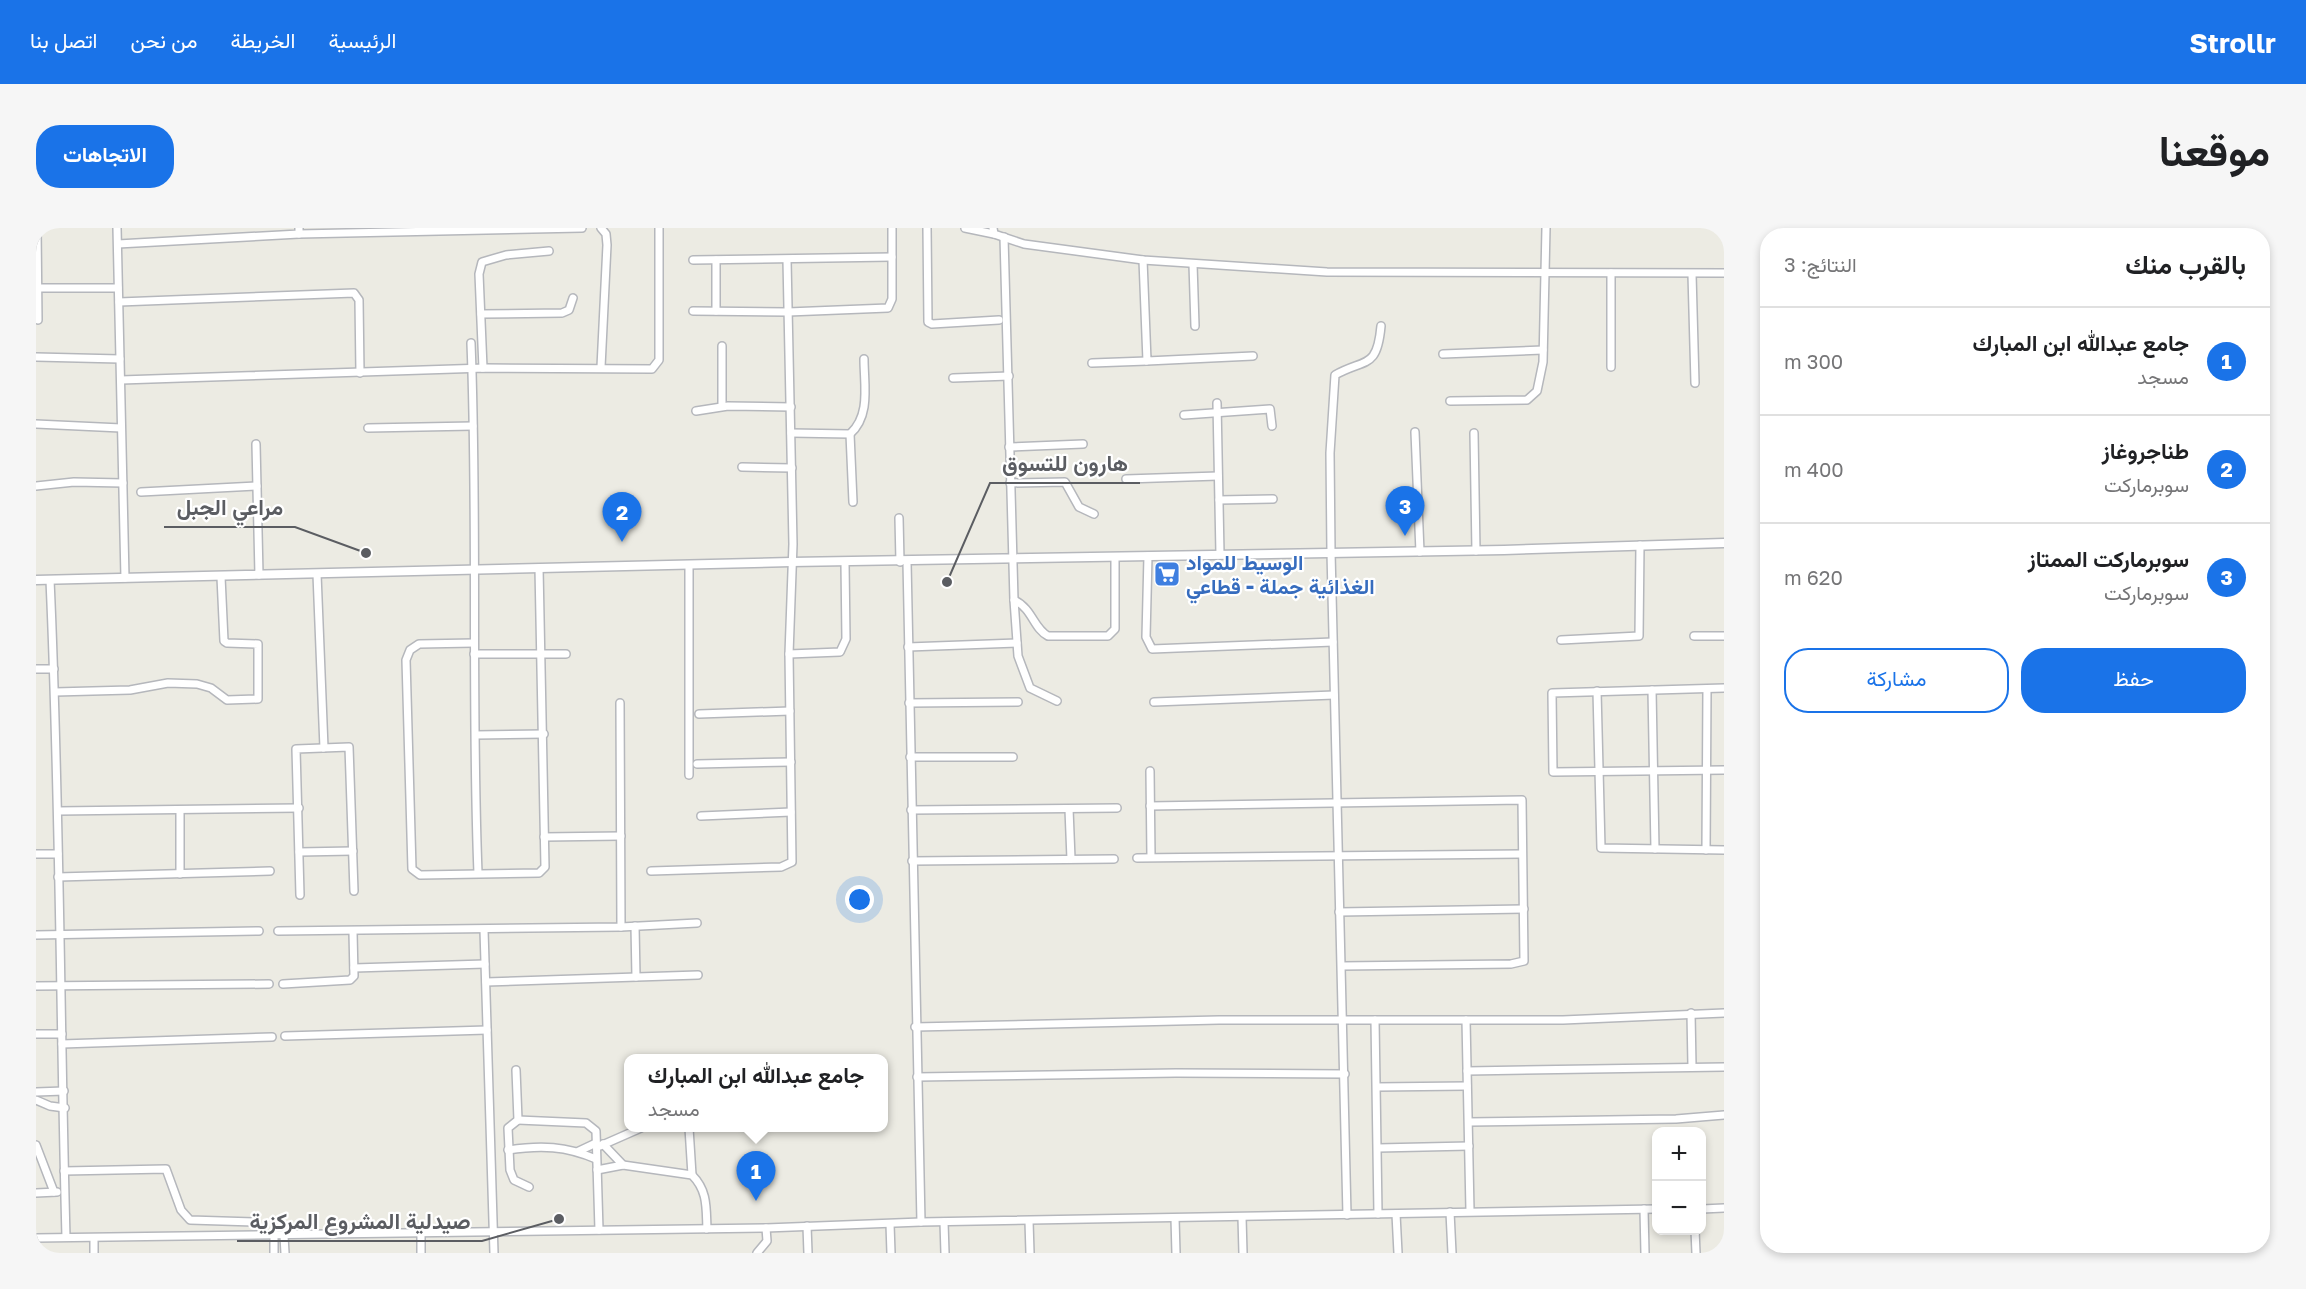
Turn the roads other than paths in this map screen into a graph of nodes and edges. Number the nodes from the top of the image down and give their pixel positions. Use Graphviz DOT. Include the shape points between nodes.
graph roads {
  1 [pos="37,228"];
  2 [pos="117,228"];
  3 [pos="582,228"];
  4 [pos="601,228"];
  5 [pos="659,228"];
  6 [pos="927,228"];
  7 [pos="965,228"];
  8 [pos="1546,228"];
  9 [pos="517,229"];
  10 [pos="892,229"];
  11 [pos="299,231"];
  12 [pos="994,231"];
  13 [pos="245,232"];
  14 [pos="1004,237"];
  15 [pos="118,244"];
  16 [pos="549,251"];
  17 [pos="892,257"];
  18 [pos="693,260"];
  19 [pos="716,260"];
  20 [pos="787,260"];
  21 [pos="1143,260"];
  22 [pos="1193,264"];
  23 [pos="1546,272"];
  24 [pos="1611,273"];
  25 [pos="1724,273"];
  26 [pos="1692,274"];
  27 [pos="38,288"];
  28 [pos="118,288"];
  29 [pos="573,298"];
  30 [pos="118,302"];
  31 [pos="693,311"];
  32 [pos="716,311"];
  33 [pos="789,312"];
  34 [pos="481,314"];
  35 [pos="38,320"];
  36 [pos="999,320"];
  37 [pos="1195,326"];
  38 [pos="1381,326"];
  39 [pos="471,343"];
  40 [pos="722,346"];
  41 [pos="1543,350"];
  42 [pos="1443,354"];
  43 [pos="1253,356"];
  44 [pos="36,357"];
  45 [pos="120,359"];
  46 [pos="864,359"];
  47 [pos="1147,361"];
  48 [pos="1092,363"];
  49 [pos="601,367"];
  50 [pos="1611,367"];
  51 [pos="472,368"];
  52 [pos="483,368"];
  53 [pos="360,373"];
  54 [pos="1009,376"];
  55 [pos="953,378"];
  56 [pos="121,380"];
  57 [pos="1695,383"];
  58 [pos="1450,401"];
  59 [pos="1216,403"];
  60 [pos="722,406"];
  61 [pos="791,407"];
  62 [pos="696,411"];
  63 [pos="1217,412"];
  64 [pos="1184,415"];
  65 [pos="36,424"];
  66 [pos="473,426"];
  67 [pos="1272,426"];
  68 [pos="121,428"];
  69 [pos="368,428"];
  70 [pos="1415,432"];
  71 [pos="791,433"];
  72 [pos="1474,433"];
  73 [pos="850,434"];
  74 [pos="256,444"];
  75 [pos="1083,444"];
  76 [pos="1009,447"];
  77 [pos="742,467"];
  78 [pos="792,468"];
  79 [pos="1218,476"];
  80 [pos="1126,479"];
  81 [pos="123,483"];
  82 [pos="1010,483"];
  83 [pos="36,486"];
  84 [pos="257,486"];
  85 [pos="141,492"];
  86 [pos="1273,499"];
  87 [pos="1219,500"];
  88 [pos="854,502"];
  89 [pos="1094,514"];
  90 [pos="899,518"];
  91 [pos="1724,543"];
  92 [pos="1640,545"];
  93 [pos="1476,551"];
  94 [pos="1331,552"];
  95 [pos="1420,552"];
  96 [pos="1220,554"];
  97 [pos="1148,556"];
  98 [pos="1115,557"];
  99 [pos="1012,559"];
  100 [pos="791,562"];
  101 [pos="903,562"];
  102 [pos="845,563"];
  103 [pos="690,566"];
  104 [pos="539,568"];
  105 [pos="476,569"];
  106 [pos="317,574"];
  107 [pos="259,575"];
  108 [pos="221,577"];
  109 [pos="125,578"];
  110 [pos="36,580"];
  111 [pos="50,580"];
  112 [pos="1014,600"];
  113 [pos="1694,636"];
  114 [pos="1724,636"];
  115 [pos="1561,640"];
  116 [pos="1333,642"];
  117 [pos="474,643"];
  118 [pos="1017,644"];
  119 [pos="908,647"];
  120 [pos="474,654"];
  121 [pos="542,654"];
  122 [pos="566,654"];
  123 [pos="789,654"];
  124 [pos="36,669"];
  125 [pos="54,669"];
  126 [pos="1724,688"];
  127 [pos="1707,689"];
  128 [pos="1652,690"];
  129 [pos="1597,691"];
  130 [pos="55,692"];
  131 [pos="1334,695"];
  132 [pos="1057,701"];
  133 [pos="1018,702"];
  134 [pos="1154,702"];
  135 [pos="620,703"];
  136 [pos="909,703"];
  137 [pos="790,711"];
  138 [pos="699,714"];
  139 [pos="544,734"];
  140 [pos="476,735"];
  141 [pos="324,748"];
  142 [pos="910,757"];
  143 [pos="1013,757"];
  144 [pos="791,762"];
  145 [pos="697,764"];
  146 [pos="1706,770"];
  147 [pos="1724,770"];
  148 [pos="1150,771"];
  149 [pos="1598,771"];
  150 [pos="1653,771"];
  151 [pos="689,776"];
  152 [pos="1336,801"];
  153 [pos="1150,806"];
  154 [pos="299,808"];
  155 [pos="1069,808"];
  156 [pos="1117,808"];
  157 [pos="911,810"];
  158 [pos="58,811"];
  159 [pos="180,811"];
  160 [pos="792,812"];
  161 [pos="701,816"];
  162 [pos="621,836"];
  163 [pos="544,837"];
  164 [pos="1655,849"];
  165 [pos="1706,850"];
  166 [pos="1724,850"];
  167 [pos="353,851"];
  168 [pos="299,852"];
  169 [pos="36,854"];
  170 [pos="58,854"];
  171 [pos="1522,854"];
  172 [pos="1337,856"];
  173 [pos="1151,857"];
  174 [pos="1137,858"];
  175 [pos="1071,859"];
  176 [pos="1114,859"];
  177 [pos="912,861"];
  178 [pos="270,871"];
  179 [pos="651,871"];
  180 [pos="478,873"];
  181 [pos="180,874"];
  182 [pos="58,877"];
  183 [pos="354,891"];
  184 [pos="300,895"];
  185 [pos="1524,909"];
  186 [pos="1339,912"];
  187 [pos="697,923"];
  188 [pos="636,926"];
  189 [pos="621,927"];
  190 [pos="484,930"];
  191 [pos="259,931"];
  192 [pos="278,931"];
  193 [pos="353,932"];
  194 [pos="36,935"];
  195 [pos="60,936"];
  196 [pos="486,963"];
  197 [pos="1342,966"];
  198 [pos="354,968"];
  199 [pos="698,975"];
  200 [pos="636,977"];
  201 [pos="486,982"];
  202 [pos="269,984"];
  203 [pos="284,984"];
  204 [pos="61,985"];
  205 [pos="36,986"];
  206 [pos="1691,1013"];
  207 [pos="1724,1013"];
  208 [pos="1344,1020"];
  209 [pos="1375,1020"];
  210 [pos="1466,1020"];
  211 [pos="915,1027"];
  212 [pos="487,1030"];
  213 [pos="62,1034"];
  214 [pos="36,1035"];
  215 [pos="285,1036"];
  216 [pos="272,1037"];
  217 [pos="62,1044"];
  218 [pos="1692,1066"];
  219 [pos="1724,1067"];
  220 [pos="516,1070"];
  221 [pos="1467,1071"];
  222 [pos="1345,1074"];
  223 [pos="917,1077"];
  224 [pos="1467,1086"];
  225 [pos="1377,1088"];
  226 [pos="64,1091"];
  227 [pos="36,1092"];
  228 [pos="36,1100"];
  229 [pos="65,1108"];
  230 [pos="1724,1115"];
  231 [pos="518,1120"];
  232 [pos="1468,1122"];
  233 [pos="631,1132"];
  234 [pos="689,1132"];
  235 [pos="36,1145"];
  236 [pos="598,1145"];
  237 [pos="1469,1146"];
  238 [pos="1378,1148"];
  239 [pos="508,1150"];
  240 [pos="579,1151"];
  241 [pos="596,1160"];
  242 [pos="623,1165"];
  243 [pos="597,1170"];
  244 [pos="64,1171"];
  245 [pos="692,1175"];
  246 [pos="529,1188"];
  247 [pos="64,1191"];
  248 [pos="54,1192"];
  249 [pos="36,1193"];
  250 [pos="1724,1208"];
  251 [pos="1644,1209"];
  252 [pos="1652,1209"];
  253 [pos="1706,1209"];
  254 [pos="1470,1211"];
  255 [pos="1450,1212"];
  256 [pos="1378,1214"];
  257 [pos="1396,1214"];
  258 [pos="1347,1215"];
  259 [pos="1242,1217"];
  260 [pos="1175,1218"];
  261 [pos="1029,1221"];
  262 [pos="254,1222"];
  263 [pos="921,1222"];
  264 [pos="945,1222"];
  265 [pos="890,1224"];
  266 [pos="807,1226"];
  267 [pos="766,1228"];
  268 [pos="707,1229"];
  269 [pos="598,1230"];
  270 [pos="494,1232"];
  271 [pos="421,1233"];
  272 [pos="1695,1235"];
  273 [pos="274,1236"];
  274 [pos="284,1236"];
  275 [pos="66,1237"];
  276 [pos="94,1238"];
  277 [pos="36,1239"];
  278 [pos="94,1253"];
  279 [pos="274,1253"];
  280 [pos="285,1253"];
  281 [pos="421,1253"];
  282 [pos="494,1253"];
  283 [pos="757,1253"];
  284 [pos="808,1253"];
  285 [pos="891,1253"];
  286 [pos="945,1253"];
  287 [pos="1030,1253"];
  288 [pos="1176,1253"];
  289 [pos="1243,1253"];
  290 [pos="1398,1253"];
  291 [pos="1452,1253"];
  292 [pos="1645,1253"];
  293 [pos="1696,1253"];
  1 -- 27 [label="street"];
  2 -- 15 [label="street"];
  3 -- 9 [label="street"];
  4 -- 49 [label="street" via="607,245"];
  5 -- 49 [label="street" via="658,365 652,369"];
  6 -- 36 [label="street" via="928,322"];
  7 -- 12 [label="street"];
  8 -- 23 [label="street"];
  9 -- 11 [label="street"];
  10 -- 17 [label="street"];
  11 -- 13 [label="street"];
  12 -- 14 [label="street"];
  13 -- 15 [label="street"];
  14 -- 21 [label="street" via="1023,244"];
  14 -- 54 [label="street"];
  15 -- 28 [label="street"];
  16 -- 34 [label="street" via="506,255 482,262"];
  17 -- 20 [label="street"];
  17 -- 33 [label="street" via="892,299 888,308"];
  18 -- 19 [label="street"];
  19 -- 20 [label="street"];
  19 -- 32 [label="street"];
  20 -- 33 [label="street"];
  21 -- 22 [label="street"];
  21 -- 47 [label="street"];
  22 -- 23 [label="street" via="1327,272"];
  22 -- 37 [label="street"];
  23 -- 24 [label="street"];
  23 -- 41 [label="street"];
  24 -- 26 [label="street"];
  24 -- 50 [label="street"];
  25 -- 26 [label="street"];
  26 -- 57 [label="street"];
  27 -- 28 [label="street"];
  27 -- 35 [label="street"];
  28 -- 30 [label="street"];
  29 -- 34 [label="street" via="566,312"];
  30 -- 45 [label="street"];
  30 -- 53 [label="street" via="354,293 359,300"];
  31 -- 32 [label="street"];
  32 -- 33 [label="street"];
  33 -- 61 [label="street"];
  34 -- 52 [label="street"];
  38 -- 94 [label="street" via="1374,355 1359,367 1335,375 1333,380"];
  39 -- 51 [label="street"];
  40 -- 60 [label="street"];
  41 -- 42 [label="street"];
  41 -- 58 [label="street" via="1540,380 1527,400"];
  43 -- 47 [label="street"];
  44 -- 45 [label="street"];
  45 -- 56 [label="street"];
  46 -- 73 [label="street" via="864,416"];
  47 -- 48 [label="street"];
  49 -- 52 [label="street"];
  51 -- 52 [label="street"];
  51 -- 53 [label="street"];
  51 -- 66 [label="street"];
  53 -- 56 [label="street"];
  54 -- 55 [label="street"];
  54 -- 76 [label="street"];
  56 -- 68 [label="street"];
  59 -- 63 [label="street"];
  60 -- 61 [label="street"];
  60 -- 62 [label="street"];
  61 -- 71 [label="street"];
  63 -- 64 [label="street"];
  63 -- 67 [label="street" via="1270,409"];
  63 -- 79 [label="street"];
  65 -- 68 [label="street"];
  66 -- 69 [label="street"];
  66 -- 105 [label="street"];
  68 -- 81 [label="street"];
  70 -- 95 [label="street"];
  71 -- 73 [label="street"];
  71 -- 78 [label="street"];
  72 -- 93 [label="street"];
  73 -- 88 [label="street"];
  74 -- 84 [label="street"];
  75 -- 76 [label="street"];
  76 -- 82 [label="street"];
  77 -- 78 [label="street"];
  78 -- 100 [label="street"];
  79 -- 80 [label="street"];
  79 -- 87 [label="street"];
  81 -- 83 [label="street"];
  81 -- 109 [label="street"];
  82 -- 89 [label="street" via="1065,482 1079,507"];
  82 -- 99 [label="street"];
  84 -- 85 [label="street"];
  84 -- 107 [label="street"];
  86 -- 87 [label="street"];
  87 -- 96 [label="street"];
  90 -- 101 [label="street"];
  91 -- 92 [label="street"];
  92 -- 93 [label="street"];
  92 -- 115 [label="street" via="1639,636"];
  93 -- 95 [label="street"];
  94 -- 95 [label="street"];
  94 -- 96 [label="street"];
  94 -- 116 [label="street"];
  96 -- 97 [label="street"];
  97 -- 98 [label="street"];
  97 -- 116 [label="street" via="1146,637 1152,648"];
  98 -- 99 [label="street"];
  98 -- 112 [label="street" via="1115,630 1108,636 1048,636 1023,604"];
  99 -- 101 [label="street"];
  99 -- 112 [label="street"];
  100 -- 102 [label="street"];
  100 -- 103 [label="street"];
  100 -- 123 [label="street"];
  101 -- 102 [label="street"];
  101 -- 119 [label="street"];
  102 -- 123 [label="street" via="844,646 840,652"];
  103 -- 104 [label="street"];
  103 -- 151 [label="street"];
  104 -- 105 [label="street"];
  104 -- 121 [label="street"];
  105 -- 106 [label="street"];
  105 -- 117 [label="street"];
  106 -- 107 [label="street"];
  106 -- 141 [label="street"];
  107 -- 108 [label="street"];
  108 -- 109 [label="street"];
  108 -- 130 [label="street" via="224,641 258,644 258,699 227,700 204,685 168,683 130,690"];
  109 -- 111 [label="street"];
  110 -- 111 [label="street"];
  111 -- 125 [label="street"];
  112 -- 118 [label="street"];
  113 -- 114 [label="street"];
  116 -- 131 [label="street"];
  117 -- 120 [label="street"];
  117 -- 180 [label="street" via="418,644 406,660 412,869 420,875"];
  118 -- 119 [label="street"];
  118 -- 132 [label="street" via="1021,671 1030,688"];
  119 -- 136 [label="street"];
  120 -- 121 [label="street"];
  120 -- 140 [label="street"];
  121 -- 122 [label="street"];
  121 -- 139 [label="street"];
  123 -- 137 [label="street"];
  124 -- 125 [label="street"];
  125 -- 130 [label="street"];
  126 -- 127 [label="street"];
  127 -- 128 [label="street"];
  127 -- 146 [label="street"];
  128 -- 129 [label="street"];
  128 -- 150 [label="street"];
  129 -- 149 [label="street"];
  129 -- 149 [label="street" via="1552,693 1553,772"];
  130 -- 158 [label="street"];
  131 -- 134 [label="street"];
  131 -- 152 [label="street"];
  133 -- 136 [label="street"];
  135 -- 162 [label="street"];
  136 -- 142 [label="street"];
  137 -- 138 [label="street"];
  137 -- 144 [label="street"];
  139 -- 140 [label="street"];
  139 -- 163 [label="street"];
  140 -- 180 [label="street"];
  141 -- 154 [label="street" via="296,749"];
  141 -- 167 [label="street" via="349,747"];
  142 -- 143 [label="street"];
  142 -- 157 [label="street"];
  144 -- 145 [label="street"];
  144 -- 160 [label="street"];
  146 -- 147 [label="street"];
  146 -- 150 [label="street"];
  146 -- 165 [label="street"];
  148 -- 153 [label="street"];
  149 -- 150 [label="street"];
  149 -- 164 [label="street" via="1601,848"];
  150 -- 164 [label="street"];
  152 -- 153 [label="street"];
  152 -- 171 [label="street" via="1522,800"];
  152 -- 172 [label="street"];
  153 -- 173 [label="street"];
  154 -- 159 [label="street"];
  154 -- 168 [label="street"];
  155 -- 156 [label="street"];
  155 -- 157 [label="street"];
  155 -- 175 [label="street"];
  157 -- 177 [label="street"];
  158 -- 159 [label="street"];
  158 -- 170 [label="street"];
  159 -- 181 [label="street"];
  160 -- 161 [label="street"];
  160 -- 179 [label="street" via="792,862 787,865"];
  162 -- 163 [label="street"];
  162 -- 189 [label="street"];
  163 -- 180 [label="street" via="543,871"];
  164 -- 165 [label="street"];
  165 -- 166 [label="street"];
  167 -- 168 [label="street"];
  167 -- 183 [label="street"];
  168 -- 184 [label="street"];
  169 -- 170 [label="street"];
  170 -- 182 [label="street"];
  171 -- 172 [label="street"];
  171 -- 185 [label="street"];
  172 -- 173 [label="street"];
  172 -- 186 [label="street"];
  173 -- 174 [label="street"];
  175 -- 176 [label="street"];
  175 -- 177 [label="street"];
  177 -- 211 [label="street"];
  178 -- 181 [label="street"];
  181 -- 182 [label="street"];
  182 -- 195 [label="street"];
  185 -- 186 [label="street"];
  185 -- 197 [label="street" via="1526,957 1521,963"];
  186 -- 197 [label="street"];
  187 -- 188 [label="street"];
  188 -- 189 [label="street"];
  188 -- 200 [label="street"];
  189 -- 190 [label="street"];
  190 -- 193 [label="street"];
  190 -- 196 [label="street"];
  191 -- 195 [label="street"];
  192 -- 193 [label="street"];
  193 -- 198 [label="street"];
  194 -- 195 [label="street"];
  195 -- 204 [label="street"];
  196 -- 198 [label="street"];
  196 -- 201 [label="street"];
  197 -- 208 [label="street"];
  198 -- 203 [label="street" via="350,980"];
  199 -- 200 [label="street"];
  200 -- 201 [label="street"];
  201 -- 212 [label="street"];
  202 -- 204 [label="street"];
  204 -- 205 [label="street"];
  204 -- 213 [label="street"];
  206 -- 207 [label="street"];
  206 -- 210 [label="street" via="1563,1020"];
  206 -- 218 [label="street"];
  208 -- 209 [label="street"];
  208 -- 211 [label="street"];
  208 -- 222 [label="street"];
  209 -- 210 [label="street"];
  209 -- 225 [label="street"];
  210 -- 221 [label="street"];
  211 -- 223 [label="street"];
  212 -- 215 [label="street"];
  212 -- 270 [label="street"];
  213 -- 214 [label="street"];
  213 -- 217 [label="street"];
  216 -- 217 [label="street"];
  217 -- 226 [label="street"];
  218 -- 219 [label="street"];
  218 -- 221 [label="street"];
  220 -- 231 [label="street"];
  221 -- 224 [label="street"];
  222 -- 223 [label="street"];
  222 -- 258 [label="street"];
  223 -- 263 [label="street"];
  224 -- 225 [label="street"];
  224 -- 232 [label="street"];
  225 -- 238 [label="street"];
  226 -- 227 [label="street"];
  226 -- 229 [label="street"];
  228 -- 229 [label="street"];
  229 -- 244 [label="street"];
  230 -- 232 [label="street" via="1692,1119"];
  231 -- 236 [label="street" via="586,1123 596,1131"];
  231 -- 239 [label="street" via="508,1128"];
  232 -- 237 [label="street"];
  233 -- 236 [label="street"];
  234 -- 245 [label="street"];
  235 -- 248 [label="street"];
  236 -- 240 [label="street"];
  236 -- 241 [label="street"];
  236 -- 242 [label="street"];
  237 -- 238 [label="street"];
  237 -- 254 [label="street"];
  238 -- 256 [label="street"];
  239 -- 240 [label="street" via="559,1147"];
  239 -- 246 [label="street" via="514,1180"];
  240 -- 241 [label="street"];
  241 -- 243 [label="street"];
  242 -- 243 [label="street"];
  242 -- 245 [label="street"];
  243 -- 269 [label="street"];
  244 -- 247 [label="street"];
  244 -- 262 [label="street" via="166,1169 181,1210 190,1220"];
  245 -- 268 [label="street" via="705,1195"];
  247 -- 248 [label="street"];
  247 -- 275 [label="street"];
  248 -- 249 [label="street"];
  250 -- 253 [label="street"];
  251 -- 252 [label="street"];
  251 -- 254 [label="street"];
  251 -- 292 [label="street"];
  254 -- 255 [label="street"];
  255 -- 257 [label="street"];
  255 -- 291 [label="street"];
  256 -- 257 [label="street"];
  256 -- 258 [label="street"];
  257 -- 290 [label="street"];
  258 -- 259 [label="street"];
  259 -- 260 [label="street"];
  259 -- 289 [label="street"];
  260 -- 261 [label="street"];
  260 -- 288 [label="street"];
  261 -- 264 [label="street"];
  261 -- 287 [label="street"];
  263 -- 264 [label="street"];
  263 -- 265 [label="street"];
  264 -- 286 [label="street"];
  265 -- 266 [label="street"];
  265 -- 285 [label="street"];
  266 -- 267 [label="street"];
  266 -- 284 [label="street"];
  267 -- 268 [label="street"];
  267 -- 283 [label="street" via="767,1241"];
  268 -- 269 [label="street"];
  269 -- 270 [label="street"];
  270 -- 271 [label="street"];
  270 -- 282 [label="street"];
  271 -- 274 [label="street"];
  271 -- 281 [label="street"];
  272 -- 293 [label="street"];
  273 -- 274 [label="street"];
  273 -- 276 [label="street"];
  273 -- 279 [label="street"];
  274 -- 280 [label="street"];
  275 -- 276 [label="street"];
  275 -- 277 [label="street"];
  276 -- 278 [label="street"];
}
